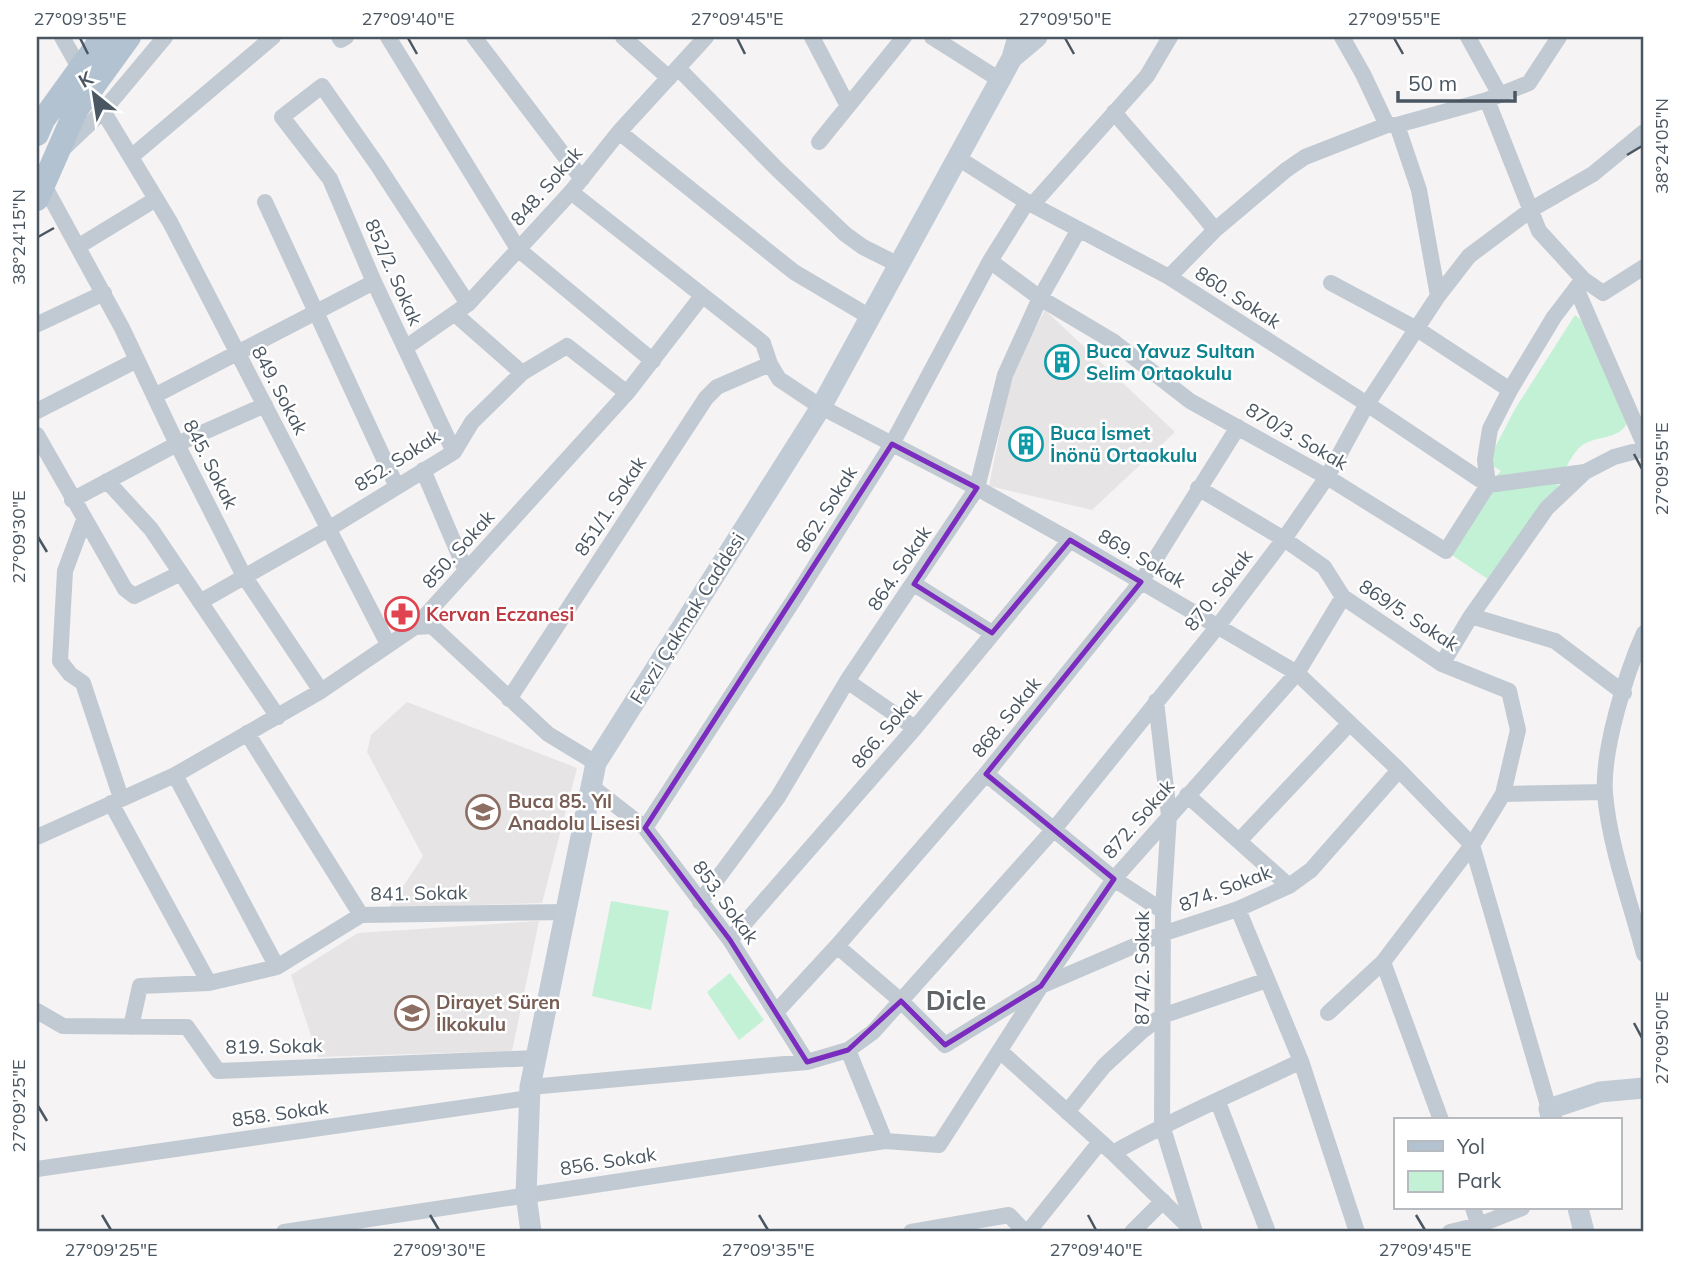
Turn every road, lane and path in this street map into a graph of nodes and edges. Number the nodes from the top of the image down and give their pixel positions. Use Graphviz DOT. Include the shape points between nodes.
graph roads {
  1 [pos="62,37"];
  2 [pos="103,37"];
  3 [pos="129,37"];
  4 [pos="165,37"];
  5 [pos="273,37"];
  6 [pos="388,37"];
  7 [pos="474,37"];
  8 [pos="623,37"];
  9 [pos="706,37"];
  10 [pos="812,37"];
  11 [pos="904,37"];
  12 [pos="932,37"];
  13 [pos="1018,37"];
  14 [pos="1037,37"];
  15 [pos="1170,37"];
  16 [pos="1342,37"];
  17 [pos="1468,37"];
  18 [pos="1559,37"];
  19 [pos="1012,58"];
  20 [pos="80,69"];
  21 [pos="673,73"];
  22 [pos="1000,80"];
  23 [pos="1493,98"];
  24 [pos="848,106"];
  25 [pos="103,111"];
  26 [pos="1114,112"];
  27 [pos="1392,125"];
  28 [pos="619,132"];
  29 [pos="1644,132"];
  30 [pos="37,134"];
  31 [pos="819,142"];
  32 [pos="131,158"];
  33 [pos="958,158"];
  34 [pos="43,178"];
  35 [pos="582,179"];
  36 [pos="571,192"];
  37 [pos="156,199"];
  38 [pos="265,202"];
  39 [pos="1029,204"];
  40 [pos="1532,209"];
  41 [pos="1215,230"];
  42 [pos="1078,231"];
  43 [pos="79,246"];
  44 [pos="518,249"];
  45 [pos="990,261"];
  46 [pos="899,265"];
  47 [pos="1644,267"];
  48 [pos="1169,277"];
  49 [pos="374,282"];
  50 [pos="1331,283"];
  51 [pos="1580,284"];
  52 [pos="104,293"];
  53 [pos="702,296"];
  54 [pos="1438,296"];
  55 [pos="1040,298"];
  56 [pos="462,309"];
  57 [pos="317,313"];
  58 [pos="870,317"];
  59 [pos="38,324"];
  60 [pos="1417,329"];
  61 [pos="405,348"];
  62 [pos="236,353"];
  63 [pos="137,360"];
  64 [pos="653,360"];
  65 [pos="770,364"];
  66 [pos="522,373"];
  67 [pos="1510,390"];
  68 [pos="627,393"];
  69 [pos="154,396"];
  70 [pos="1367,404"];
  71 [pos="265,405"];
  72 [pos="821,407"];
  73 [pos="37,411"];
  74 [pos="1238,427"];
  75 [pos="37,435"];
  76 [pos="177,444"];
  77 [pos="891,444"];
  78 [pos="1644,447"];
  79 [pos="454,452"];
  80 [pos="423,470"];
  81 [pos="1585,472"];
  82 [pos="1326,477"];
  83 [pos="107,481"];
  84 [pos="1488,485"];
  85 [pos="397,487"];
  86 [pos="977,488"];
  87 [pos="1198,488"];
  88 [pos="72,500"];
  89 [pos="84,520"];
  90 [pos="330,527"];
  91 [pos="1284,539"];
  92 [pos="1070,540"];
  93 [pos="466,571"];
  94 [pos="181,573"];
  95 [pos="244,576"];
  96 [pos="1140,582"];
  97 [pos="914,584"];
  98 [pos="1343,597"];
  99 [pos="200,601"];
  100 [pos="1472,616"];
  101 [pos="415,626"];
  102 [pos="1218,626"];
  103 [pos="992,633"];
  104 [pos="1644,633"];
  105 [pos="388,644"];
  106 [pos="1442,664"];
  107 [pos="1297,673"];
  108 [pos="847,681"];
  109 [pos="321,691"];
  110 [pos="1624,693"];
  111 [pos="509,699"];
  112 [pos="1156,701"];
  113 [pos="278,717"];
  114 [pos="1350,723"];
  115 [pos="915,728"];
  116 [pos="247,733"];
  117 [pos="596,762"];
  118 [pos="1399,771"];
  119 [pos="986,774"];
  120 [pos="175,775"];
  121 [pos="591,786"];
  122 [pos="1605,792"];
  123 [pos="1503,794"];
  124 [pos="1187,795"];
  125 [pos="116,800"];
  126 [pos="1169,815"];
  127 [pos="645,828"];
  128 [pos="1055,828"];
  129 [pos="37,838"];
  130 [pos="1239,841"];
  131 [pos="1472,845"];
  132 [pos="1114,879"];
  133 [pos="1289,886"];
  134 [pos="700,902"];
  135 [pos="1238,909"];
  136 [pos="1163,911"];
  137 [pos="566,912"];
  138 [pos="362,915"];
  139 [pos="1162,933"];
  140 [pos="730,940"];
  141 [pos="837,946"];
  142 [pos="1644,954"];
  143 [pos="1383,962"];
  144 [pos="277,967"];
  145 [pos="1267,979"];
  146 [pos="209,983"];
  147 [pos="1041,986"];
  148 [pos="901,1001"];
  149 [pos="37,1011"];
  150 [pos="777,1011"];
  151 [pos="1328,1013"];
  152 [pos="1162,1016"];
  153 [pos="131,1027"];
  154 [pos="848,1050"];
  155 [pos="1000,1051"];
  156 [pos="536,1058"];
  157 [pos="1301,1061"];
  158 [pos="807,1062"];
  159 [pos="1644,1088"];
  160 [pos="530,1093"];
  161 [pos="1218,1101"];
  162 [pos="1066,1112"];
  163 [pos="1550,1114"];
  164 [pos="1440,1118"];
  165 [pos="1163,1125"];
  166 [pos="885,1140"];
  167 [pos="1100,1142"];
  168 [pos="1114,1153"];
  169 [pos="37,1169"];
  170 [pos="526,1195"];
  171 [pos="1163,1201"];
  172 [pos="1474,1210"];
  173 [pos="1518,1210"];
  174 [pos="1578,1210"];
  175 [pos="1480,1229"];
  176 [pos="285,1232"];
  177 [pos="531,1232"];
  178 [pos="911,1232"];
  179 [pos="1026,1232"];
  180 [pos="1132,1232"];
  181 [pos="1195,1232"];
  182 [pos="1268,1232"];
  183 [pos="1357,1232"];
  184 [pos="1450,1232"];
  185 [pos="1584,1232"];
  1 -- 20 [label="street"];
  2 -- 20 [label="main road"];
  3 -- 34 [label="main road" via="76,110"];
  4 -- 25 [label="street"];
  5 -- 32 [label="street"];
  6 -- 44 [label="street"];
  7 -- 35 [label="street"];
  8 -- 21 [label="street"];
  9 -- 21 [label="street, 848. Sokak"];
  10 -- 24 [label="street"];
  11 -- 24 [label="street"];
  12 -- 22 [label="street"];
  13 -- 19 [label="main road, Fevzi Çakmak Caddesi"];
  14 -- 19 [label="main road, Fevzi Çakmak Caddesi"];
  15 -- 26 [label="street, 862. Sokak" via="1147,76"];
  16 -- 27 [label="street"];
  17 -- 23 [label="street"];
  18 -- 23 [label="street" via="1529,83"];
  19 -- 22 [label="main road, Fevzi Çakmak Caddesi"];
  20 -- 30 [label="main road"];
  21 -- 28 [label="street, 848. Sokak"];
  21 -- 46 [label="street" via="845,234"];
  22 -- 33 [label="main road, Fevzi Çakmak Caddesi"];
  23 -- 27 [label="street"];
  23 -- 40 [label="street"];
  24 -- 31 [label="street"];
  25 -- 32 [label="street, 849. Sokak"];
  25 -- 34 [label="street"];
  26 -- 39 [label="street, 862. Sokak"];
  26 -- 41 [label="street"];
  27 -- 41 [label="street" via="1305,157"];
  27 -- 54 [label="street" via="1419,190"];
  28 -- 35 [label="street, 848. Sokak"];
  28 -- 58 [label="street" via="794,272"];
  29 -- 40 [label="street, 870. Sokak" via="1593,174"];
  32 -- 37 [label="street, 849. Sokak"];
  33 -- 39 [label="street, 860. Sokak"];
  33 -- 46 [label="main road, Fevzi Çakmak Caddesi"];
  34 -- 43 [label="street, 845. Sokak"];
  35 -- 36 [label="street, 848. Sokak"];
  36 -- 44 [label="street, 848. Sokak"];
  36 -- 53 [label="street, 869. Sokak"];
  37 -- 43 [label="street"];
  37 -- 62 [label="street, 849. Sokak"];
  38 -- 57 [label="street"];
  39 -- 42 [label="street, 860. Sokak"];
  39 -- 45 [label="street, 862. Sokak"];
  40 -- 51 [label="street" via="1539,231"];
  40 -- 54 [label="street, 870. Sokak" via="1469,256"];
  41 -- 48 [label="street"];
  42 -- 48 [label="street, 860. Sokak"];
  42 -- 55 [label="street, 864. Sokak"];
  43 -- 52 [label="street, 845. Sokak"];
  44 -- 56 [label="street, 848. Sokak"];
  44 -- 64 [label="street"];
  45 -- 55 [label="street, 870/3. Sokak"];
  45 -- 77 [label="street, 862. Sokak"];
  46 -- 58 [label="main road, Fevzi Çakmak Caddesi"];
  47 -- 51 [label="street" via="1603,293"];
  48 -- 70 [label="street, 860. Sokak"];
  49 -- 56 [label="street, 852/2. Sokak" via="330,179 282,117 323,86 378,166"];
  49 -- 57 [label="street"];
  49 -- 61 [label="street, 852/2. Sokak"];
  50 -- 60 [label="street"];
  51 -- 67 [label="street" via="1554,317"];
  51 -- 78 [label="street"];
  52 -- 59 [label="street"];
  52 -- 63 [label="street, 845. Sokak"];
  53 -- 64 [label="street, 850. Sokak"];
  53 -- 65 [label="street, 869. Sokak" via="763,343"];
  54 -- 60 [label="street, 870. Sokak"];
  55 -- 74 [label="street, 870/3. Sokak" via="1114,342 1190,401"];
  55 -- 86 [label="street, 864. Sokak" via="1005,375"];
  56 -- 61 [label="street, 848. Sokak"];
  56 -- 66 [label="street"];
  57 -- 62 [label="street"];
  57 -- 85 [label="street"];
  58 -- 72 [label="main road, Fevzi Çakmak Caddesi"];
  60 -- 67 [label="street"];
  60 -- 70 [label="street, 870. Sokak"];
  61 -- 79 [label="street, 852/2. Sokak"];
  62 -- 69 [label="street"];
  62 -- 71 [label="street, 849. Sokak"];
  63 -- 69 [label="street, 845. Sokak"];
  63 -- 73 [label="street"];
  64 -- 68 [label="street, 850. Sokak"];
  65 -- 72 [label="street, 869. Sokak" via="779,379"];
  65 -- 111 [label="street, 851/1. Sokak" via="717,387 706,398"];
  66 -- 68 [label="street, 852. Sokak" via="567,346"];
  66 -- 79 [label="street, 852. Sokak" via="472,422"];
  67 -- 84 [label="street" via="1490,429 1485,460"];
  68 -- 93 [label="street, 850. Sokak"];
  69 -- 76 [label="street, 845. Sokak"];
  70 -- 82 [label="street, 870. Sokak"];
  70 -- 84 [label="street, 860. Sokak"];
  71 -- 76 [label="street"];
  71 -- 90 [label="street, 849. Sokak"];
  72 -- 77 [label="street, 869. Sokak"];
  72 -- 117 [label="main road, Fevzi Çakmak Caddesi"];
  74 -- 82 [label="street, 870/3. Sokak"];
  74 -- 87 [label="street, 868. Sokak"];
  75 -- 88 [label="street"];
  76 -- 83 [label="street"];
  76 -- 95 [label="street, 845. Sokak"];
  77 -- 86 [label="street, 869. Sokak"];
  77 -- 127 [label="street, 862. Sokak"];
  78 -- 81 [label="street"];
  79 -- 80 [label="street, 852. Sokak"];
  80 -- 85 [label="street, 852. Sokak"];
  80 -- 93 [label="street"];
  81 -- 84 [label="street"];
  81 -- 100 [label="street" via="1547,508"];
  82 -- 84 [label="street, 870/3. Sokak" via="1446,551"];
  82 -- 91 [label="street, 870. Sokak"];
  83 -- 88 [label="street"];
  83 -- 94 [label="street" via="151,529"];
  85 -- 90 [label="street, 852. Sokak"];
  86 -- 92 [label="street, 869. Sokak"];
  86 -- 97 [label="street, 864. Sokak"];
  87 -- 91 [label="street, 869/5. Sokak"];
  87 -- 96 [label="street, 868. Sokak"];
  88 -- 89 [label="street"];
  89 -- 94 [label="street" via="125,589 134,596"];
  89 -- 125 [label="street" via="65,571 60,661 83,684"];
  90 -- 95 [label="street, 852. Sokak"];
  90 -- 105 [label="street, 849. Sokak"];
  91 -- 98 [label="street, 869/5. Sokak" via="1324,567"];
  91 -- 102 [label="street, 870. Sokak"];
  92 -- 96 [label="street, 869. Sokak"];
  92 -- 103 [label="street, 866. Sokak"];
  93 -- 101 [label="street, 850. Sokak"];
  94 -- 99 [label="street"];
  95 -- 99 [label="street, 852. Sokak"];
  95 -- 109 [label="street, 845. Sokak"];
  96 -- 102 [label="street, 869. Sokak"];
  96 -- 119 [label="street, 868. Sokak"];
  97 -- 103 [label="street"];
  97 -- 108 [label="street, 864. Sokak"];
  98 -- 106 [label="street, 869/5. Sokak"];
  98 -- 107 [label="street, 872. Sokak"];
  99 -- 113 [label="street"];
  100 -- 106 [label="street"];
  100 -- 110 [label="street" via="1555,641"];
  101 -- 105 [label="street, 850. Sokak"];
  101 -- 111 [label="street" via="432,626"];
  102 -- 107 [label="street, 869. Sokak"];
  102 -- 112 [label="street, 870. Sokak"];
  103 -- 115 [label="street, 866. Sokak"];
  104 -- 110 [label="street"];
  105 -- 109 [label="street, 850. Sokak"];
  106 -- 123 [label="street, 869/5. Sokak" via="1509,691 1518,730"];
  107 -- 114 [label="street, 869. Sokak"];
  107 -- 124 [label="street, 872. Sokak"];
  108 -- 115 [label="street"];
  108 -- 134 [label="street, 864. Sokak" via="778,797"];
  109 -- 113 [label="street, 850. Sokak"];
  110 -- 122 [label="street" via="1606,752"];
  111 -- 117 [label="street" via="548,734"];
  112 -- 126 [label="street, 874/2. Sokak"];
  112 -- 128 [label="street, 870. Sokak"];
  113 -- 116 [label="street, 850. Sokak"];
  114 -- 118 [label="street, 869. Sokak"];
  114 -- 130 [label="street"];
  115 -- 140 [label="street, 866. Sokak"];
  116 -- 120 [label="street, 850. Sokak"];
  116 -- 138 [label="street, 841. Sokak"];
  117 -- 121 [label="main road, Fevzi Çakmak Caddesi"];
  118 -- 131 [label="street, 869. Sokak"];
  118 -- 133 [label="street, 874. Sokak" via="1311,870"];
  119 -- 128 [label="street"];
  119 -- 141 [label="street, 868. Sokak"];
  120 -- 125 [label="street, 850. Sokak"];
  120 -- 144 [label="street"];
  121 -- 127 [label="street, 853. Sokak"];
  121 -- 137 [label="main road, Fevzi Çakmak Caddesi"];
  122 -- 123 [label="street"];
  122 -- 142 [label="street"];
  123 -- 131 [label="street, 869/5. Sokak"];
  124 -- 126 [label="street, 872. Sokak"];
  124 -- 130 [label="street"];
  125 -- 129 [label="street, 850. Sokak"];
  125 -- 146 [label="street"];
  126 -- 132 [label="street, 872. Sokak"];
  126 -- 136 [label="street, 874/2. Sokak"];
  127 -- 134 [label="street, 853. Sokak"];
  128 -- 132 [label="street"];
  128 -- 148 [label="street, 870. Sokak"];
  130 -- 133 [label="street"];
  131 -- 143 [label="street, 869/5. Sokak"];
  131 -- 163 [label="street"];
  132 -- 136 [label="street"];
  132 -- 147 [label="street, 872. Sokak"];
  133 -- 135 [label="street, 874. Sokak"];
  134 -- 140 [label="street, 853. Sokak"];
  135 -- 139 [label="street, 874. Sokak"];
  135 -- 145 [label="street"];
  136 -- 139 [label="street, 874/2. Sokak"];
  137 -- 138 [label="street, 841. Sokak"];
  137 -- 156 [label="main road, Fevzi Çakmak Caddesi"];
  138 -- 144 [label="street"];
  139 -- 147 [label="street, 874. Sokak"];
  139 -- 152 [label="street, 874/2. Sokak"];
  140 -- 150 [label="street, 853. Sokak"];
  141 -- 148 [label="street"];
  141 -- 150 [label="street, 868. Sokak"];
  143 -- 151 [label="street, 869/5. Sokak"];
  143 -- 164 [label="street"];
  144 -- 146 [label="street"];
  145 -- 152 [label="street"];
  145 -- 157 [label="street"];
  146 -- 153 [label="street" via="140,986"];
  147 -- 148 [label="street, 872. Sokak" via="945,1045"];
  147 -- 155 [label="street"];
  148 -- 154 [label="street, 870. Sokak" via="873,1032"];
  149 -- 153 [label="street, 819. Sokak" via="63,1026"];
  150 -- 158 [label="street, 853. Sokak"];
  152 -- 162 [label="street" via="1104,1066"];
  152 -- 165 [label="street, 874/2. Sokak"];
  153 -- 156 [label="street, 819. Sokak" via="187,1027 218,1071"];
  154 -- 158 [label="street, 870. Sokak"];
  154 -- 166 [label="street"];
  155 -- 162 [label="street"];
  155 -- 166 [label="street, 856. Sokak" via="939,1145"];
  156 -- 160 [label="main road, Fevzi Çakmak Caddesi"];
  157 -- 161 [label="street"];
  157 -- 183 [label="street"];
  158 -- 160 [label="street, 858. Sokak"];
  159 -- 163 [label="main road" via="1600,1093"];
  160 -- 169 [label="street, 858. Sokak"];
  160 -- 170 [label="main road, Fevzi Çakmak Caddesi"];
  161 -- 165 [label="street"];
  161 -- 182 [label="street"];
  162 -- 167 [label="street"];
  165 -- 168 [label="street"];
  165 -- 181 [label="street, 874/2. Sokak"];
  166 -- 170 [label="street, 856. Sokak"];
  167 -- 168 [label="street"];
  167 -- 179 [label="street"];
  168 -- 171 [label="street"];
  170 -- 176 [label="street, 856. Sokak"];
  170 -- 177 [label="main road, Fevzi Çakmak Caddesi"];
  171 -- 180 [label="street"];
  171 -- 181 [label="street"];
  172 -- 175 [label="street"];
  173 -- 175 [label="street"];
  174 -- 185 [label="main road"];
  175 -- 184 [label="street"];
  178 -- 179 [label="street" via="1009,1216"];
}
